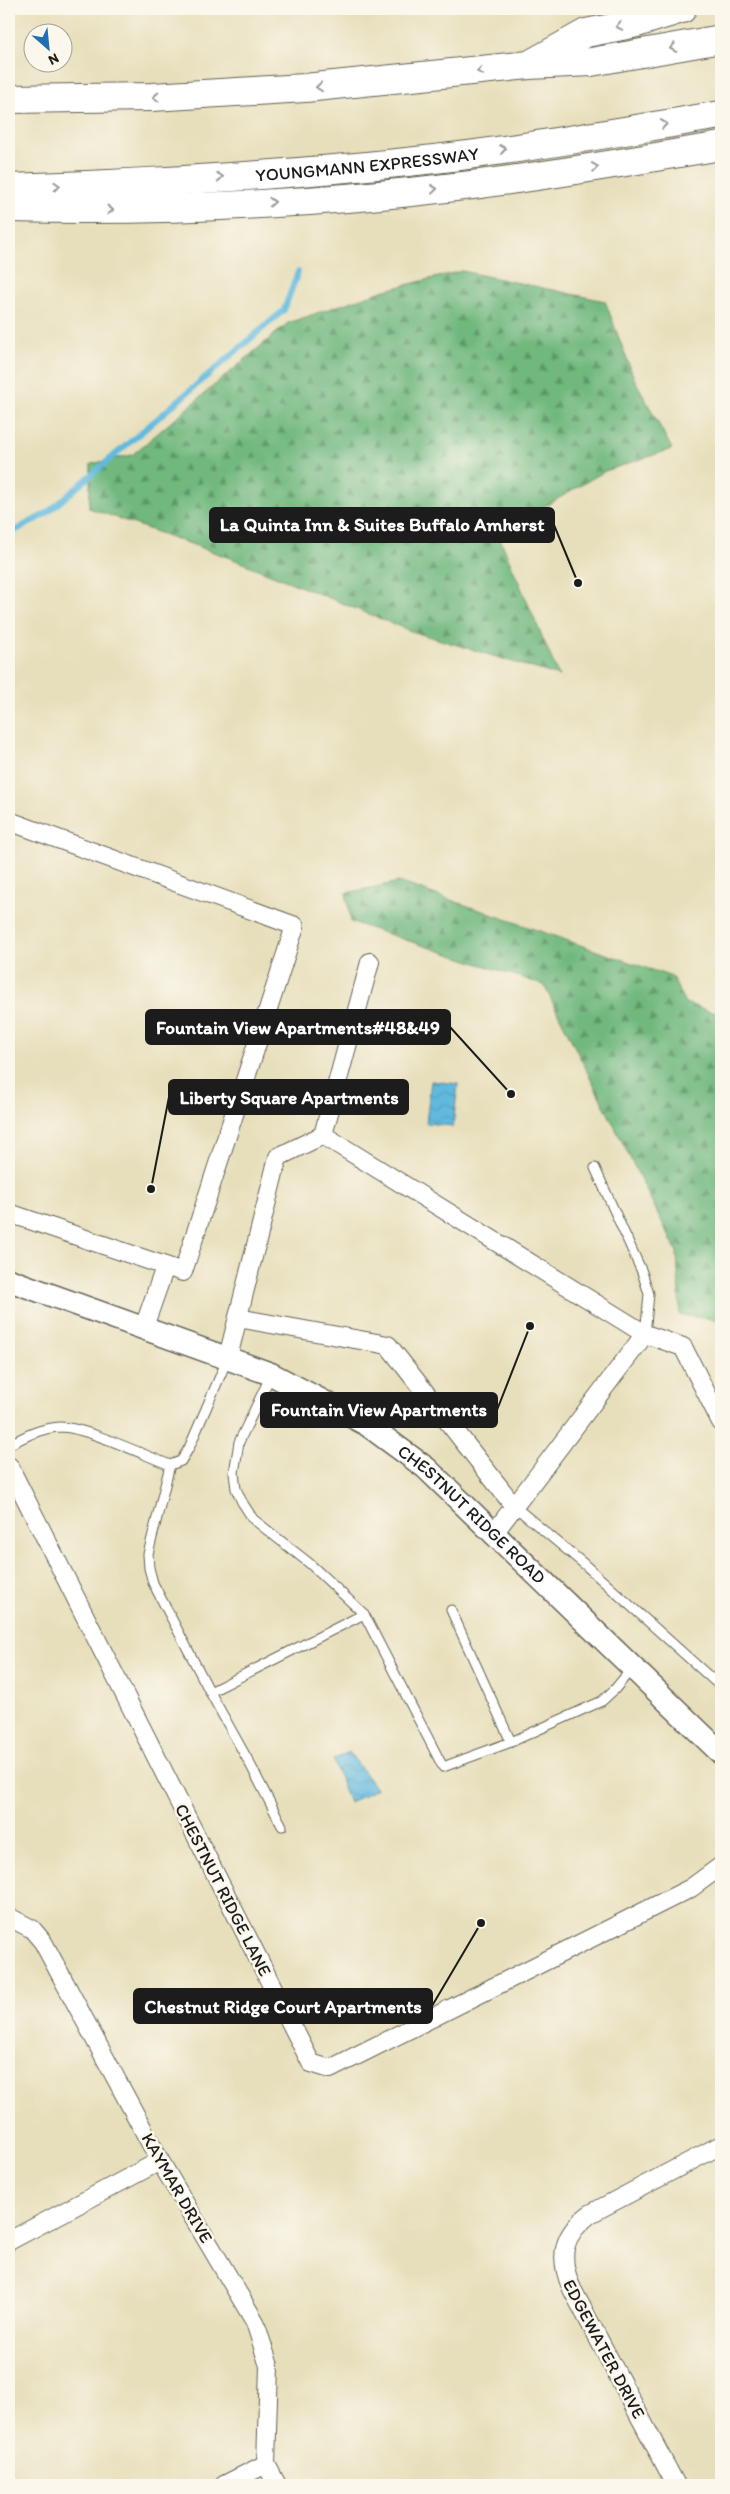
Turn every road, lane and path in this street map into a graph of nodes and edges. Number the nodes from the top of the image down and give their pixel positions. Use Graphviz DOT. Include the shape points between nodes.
graph roads {
  1 [pos="682,9"];
  2 [pos="721,39"];
  3 [pos="529,65"];
  4 [pos="9,99"];
  5 [pos="721,115"];
  6 [pos="721,146"];
  7 [pos="9,188"];
  8 [pos="9,208"];
  9 [pos="9,821"];
  10 [pos="370,962"];
  11 [pos="322,1135"];
  12 [pos="595,1168"];
  13 [pos="9,1214"];
  14 [pos="165,1267"];
  15 [pos="9,1280"];
  16 [pos="238,1318"];
  17 [pos="144,1327"];
  18 [pos="644,1334"];
  19 [pos="228,1357"];
  20 [pos="271,1374"];
  21 [pos="721,1422"];
  22 [pos="9,1445"];
  23 [pos="170,1465"];
  24 [pos="9,1466"];
  25 [pos="514,1506"];
  26 [pos="494,1533"];
  27 [pos="451,1610"];
  28 [pos="364,1614"];
  29 [pos="633,1667"];
  30 [pos="721,1687"];
  31 [pos="210,1692"];
  32 [pos="511,1742"];
  33 [pos="721,1753"];
  34 [pos="282,1826"];
  35 [pos="721,1866"];
  36 [pos="9,1917"];
  37 [pos="721,2145"];
  38 [pos="160,2161"];
  39 [pos="9,2241"];
  40 [pos="266,2464"];
  41 [pos="224,2485"];
  42 [pos="277,2485"];
  43 [pos="676,2485"];
  1 -- 3 [label="highway, one-way" via="637,23 586,33"];
  2 -- 3 [label="highway, one-way" via="591,62"];
  3 -- 4 [label="highway, one-way" via="382,82 225,94"];
  7 -- 5 [label="highway, YOUNGMANN EXPRESSWAY, one-way" via="261,175 461,156"];
  8 -- 6 [label="highway, one-way" via="108,210 352,197 546,175"];
  9 -- 14 [label="street" via="295,926 183,1272"];
  10 -- 11 [label="street"];
  11 -- 16 [label="street" via="278,1158"];
  11 -- 18 [label="street"];
  12 -- 18 [label="lane" via="649,1294"];
  13 -- 14 [label="street"];
  14 -- 17 [label="street"];
  15 -- 17 [label="street, CHESTNUT RIDGE ROAD"];
  16 -- 19 [label="street"];
  16 -- 25 [label="street" via="388,1345"];
  17 -- 19 [label="street, CHESTNUT RIDGE ROAD"];
  18 -- 21 [label="street" via="683,1347"];
  18 -- 25 [label="street"];
  19 -- 20 [label="street, CHESTNUT RIDGE ROAD"];
  19 -- 23 [label="lane" via="189,1448 181,1461"];
  20 -- 26 [label="street, CHESTNUT RIDGE ROAD" via="366,1424 426,1468"];
  20 -- 28 [label="lane" via="239,1442 234,1473 236,1489 253,1519 309,1563"];
  22 -- 23 [label="lane" via="42,1430 62,1427 84,1432"];
  23 -- 31 [label="lane" via="148,1554 149,1568 153,1582"];
  24 -- 35 [label="street, CHESTNUT RIDGE LANE" via="311,2063 330,2070 691,1888"];
  25 -- 26 [label="street"];
  25 -- 30 [label="lane"];
  26 -- 29 [label="street, CHESTNUT RIDGE ROAD"];
  27 -- 32 [label="lane"];
  28 -- 31 [label="lane"];
  28 -- 32 [label="lane" via="443,1767"];
  29 -- 32 [label="lane" via="602,1701"];
  29 -- 33 [label="street, CHESTNUT RIDGE ROAD"];
  31 -- 34 [label="lane"];
  36 -- 38 [label="street, KAYMAR DRIVE" via="32,1930 43,1942"];
  37 -- 43 [label="street, EDGEWATER DRIVE" via="590,2214 576,2224 563,2255 563,2270 572,2289"];
  38 -- 39 [label="street"];
  38 -- 40 [label="street, KAYMAR DRIVE" via="256,2322 269,2366"];
  40 -- 41 [label="street"];
  40 -- 42 [label="street, KAYMAR DRIVE"];
}
